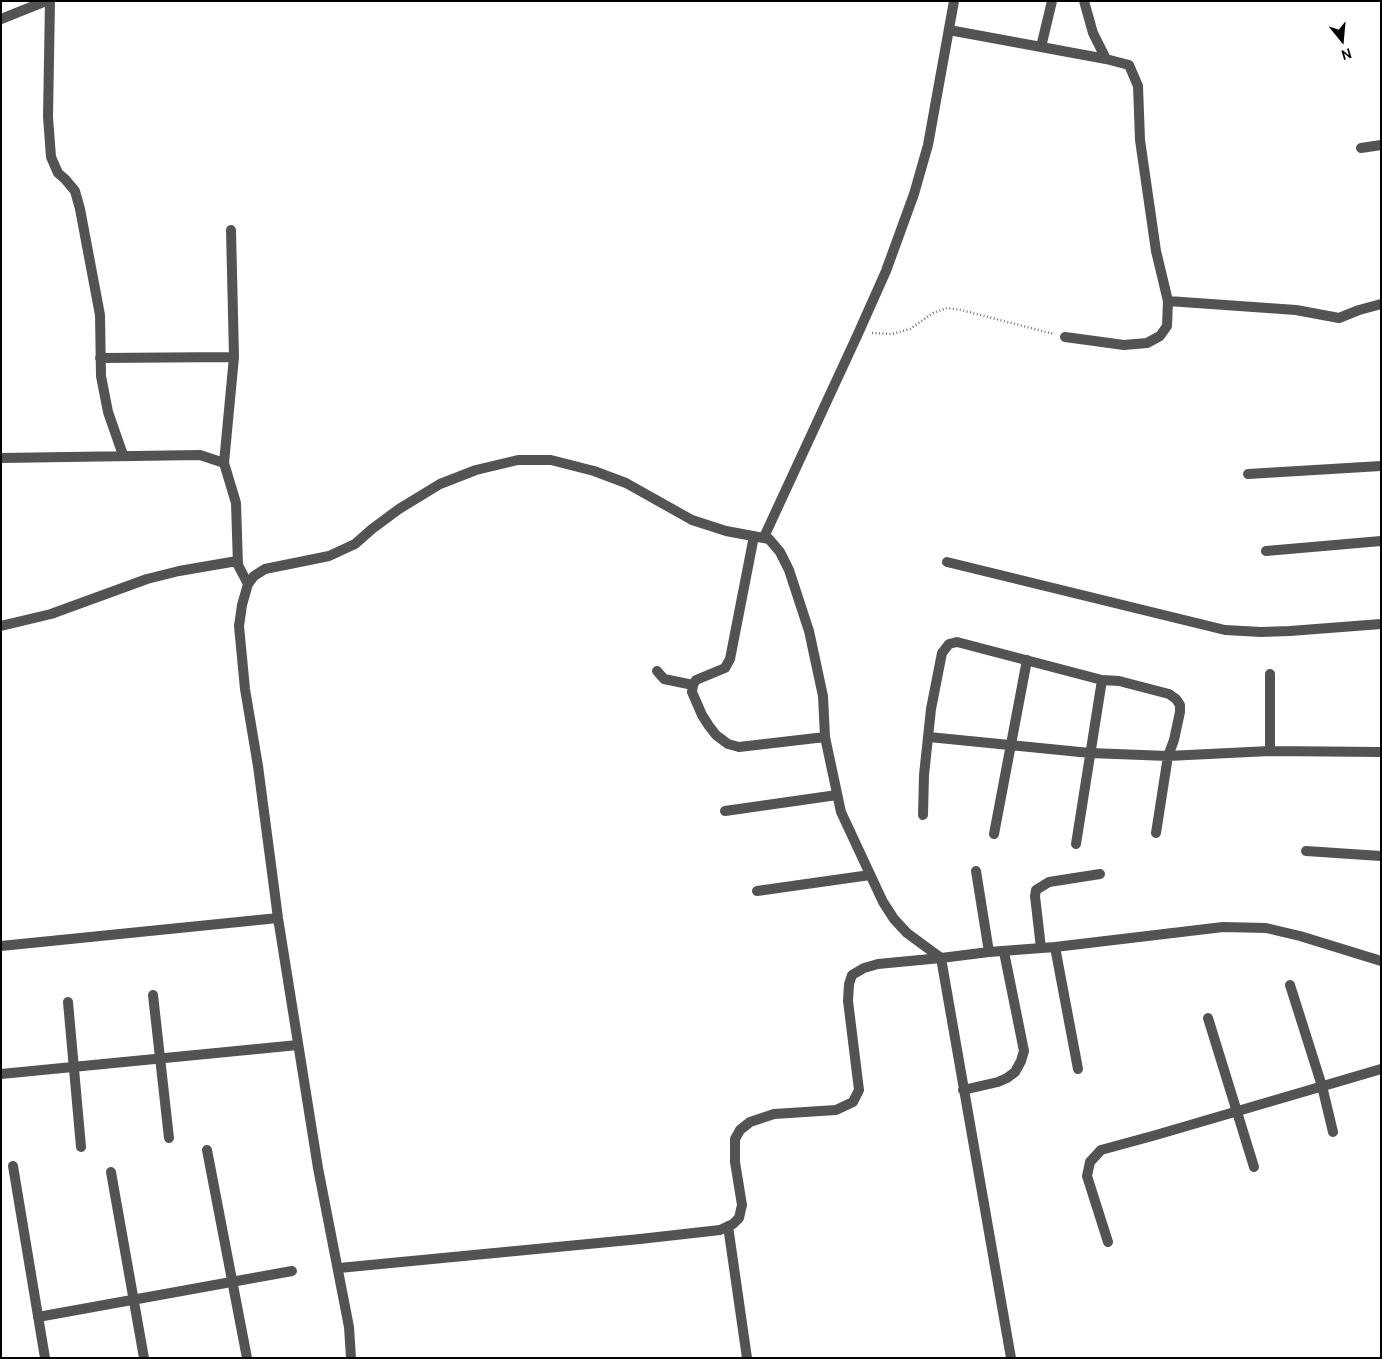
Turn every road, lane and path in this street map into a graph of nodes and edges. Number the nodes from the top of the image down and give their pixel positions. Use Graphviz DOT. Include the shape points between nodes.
graph roads {
  1 [pos="46,1"];
  2 [pos="50,1"];
  3 [pos="954,1"];
  4 [pos="1052,1"];
  5 [pos="1084,1"];
  6 [pos="1,19"];
  7 [pos="949,30"];
  8 [pos="1041,47"];
  9 [pos="1106,59"];
  10 [pos="1381,145"];
  11 [pos="1361,148"];
  12 [pos="231,230"];
  13 [pos="1168,301"];
  14 [pos="1381,304"];
  15 [pos="860,331"];
  16 [pos="1065,337"];
  17 [pos="234,357"];
  18 [pos="100,358"];
  19 [pos="123,455"];
  20 [pos="1,458"];
  21 [pos="224,463"];
  22 [pos="1381,466"];
  23 [pos="1248,474"];
  24 [pos="759,537"];
  25 [pos="1381,541"];
  26 [pos="1266,551"];
  27 [pos="237,561"];
  28 [pos="947,562"];
  29 [pos="248,584"];
  30 [pos="1381,624"];
  31 [pos="1,626"];
  32 [pos="1028,660"];
  33 [pos="657,672"];
  34 [pos="1270,674"];
  35 [pos="1102,680"];
  36 [pos="693,685"];
  37 [pos="825,737"];
  38 [pos="929,737"];
  39 [pos="1011,746"];
  40 [pos="1270,751"];
  41 [pos="1381,752"];
  42 [pos="1090,754"];
  43 [pos="1168,756"];
  44 [pos="837,795"];
  45 [pos="725,811"];
  46 [pos="923,815"];
  47 [pos="1156,833"];
  48 [pos="994,834"];
  49 [pos="1076,844"];
  50 [pos="1306,851"];
  51 [pos="1381,856"];
  52 [pos="976,872"];
  53 [pos="1100,874"];
  54 [pos="870,875"];
  55 [pos="756,890"];
  56 [pos="278,918"];
  57 [pos="1,946"];
  58 [pos="1055,947"];
  59 [pos="1042,948"];
  60 [pos="989,952"];
  61 [pos="1004,952"];
  62 [pos="941,958"];
  63 [pos="1381,961"];
  64 [pos="1290,984"];
  65 [pos="153,995"];
  66 [pos="68,1002"];
  67 [pos="1208,1018"];
  68 [pos="298,1045"];
  69 [pos="160,1059"];
  70 [pos="74,1066"];
  71 [pos="1078,1068"];
  72 [pos="1381,1069"];
  73 [pos="1,1074"];
  74 [pos="1322,1086"];
  75 [pos="963,1090"];
  76 [pos="1237,1111"];
  77 [pos="1333,1132"];
  78 [pos="169,1138"];
  79 [pos="81,1147"];
  80 [pos="206,1150"];
  81 [pos="13,1166"];
  82 [pos="1254,1167"];
  83 [pos="111,1172"];
  84 [pos="728,1226"];
  85 [pos="1108,1242"];
  86 [pos="339,1268"];
  87 [pos="292,1271"];
  88 [pos="233,1282"];
  89 [pos="134,1300"];
  90 [pos="38,1317"];
  91 [pos="45,1358"];
  92 [pos="144,1358"];
  93 [pos="247,1358"];
  94 [pos="352,1358"];
  95 [pos="747,1358"];
  96 [pos="1011,1358"];
  1 -- 6 [label="street"];
  2 -- 18 [label="street" via="48,117 51,157 58,172 75,191 80,208 100,315"];
  3 -- 7 [label="street"];
  4 -- 8 [label="street"];
  5 -- 9 [label="street" via="1093,33"];
  7 -- 8 [label="street"];
  7 -- 15 [label="street" via="928,146 914,194"];
  8 -- 9 [label="street"];
  9 -- 13 [label="street" via="1129,65 1138,86 1140,140 1156,251"];
  10 -- 11 [label="street"];
  12 -- 17 [label="street"];
  13 -- 14 [label="street" via="1296,310 1339,318"];
  13 -- 16 [label="street" via="1166,326 1160,336 1146,343 1124,345"];
  15 -- 16 [label="path" via="892,334 910,329 933,313 947,308"];
  15 -- 24 [label="street"];
  17 -- 18 [label="street"];
  17 -- 21 [label="street"];
  18 -- 19 [label="street" via="108,412"];
  19 -- 20 [label="street"];
  19 -- 21 [label="street" via="200,455"];
  21 -- 27 [label="street" via="236,503"];
  22 -- 23 [label="street"];
  24 -- 29 [label="street" via="692,520 626,483 594,471 551,460 518,460 476,470 440,484 399,509 355,544 329,556 265,569"];
  24 -- 36 [label="street" via="730,659 725,668 696,680"];
  24 -- 37 [label="street" via="768,539 780,552 789,570 809,631 823,696"];
  25 -- 26 [label="street"];
  27 -- 29 [label="street"];
  27 -- 31 [label="street" via="147,579 51,614"];
  28 -- 30 [label="street" via="1225,630 1290,631"];
  29 -- 56 [label="street" via="240,619 241,651"];
  32 -- 35 [label="street"];
  32 -- 38 [label="street" via="957,642 949,644 942,653"];
  32 -- 39 [label="street"];
  33 -- 36 [label="street" via="664,679"];
  34 -- 40 [label="street"];
  35 -- 42 [label="street"];
  35 -- 43 [label="street" via="1119,681 1169,694 1176,699 1180,712"];
  36 -- 37 [label="street" via="692,692 702,715 716,735 728,744 740,747"];
  37 -- 44 [label="street"];
  38 -- 39 [label="street"];
  38 -- 46 [label="street"];
  39 -- 42 [label="street"];
  39 -- 48 [label="street"];
  40 -- 41 [label="street"];
  40 -- 43 [label="street"];
  42 -- 43 [label="street"];
  42 -- 49 [label="street"];
  43 -- 47 [label="street"];
  44 -- 45 [label="street"];
  44 -- 54 [label="street" via="841,812"];
  50 -- 51 [label="street"];
  52 -- 60 [label="street"];
  53 -- 59 [label="street" via="1049,882 1036,890"];
  54 -- 55 [label="street"];
  54 -- 62 [label="street" via="894,918"];
  56 -- 57 [label="street"];
  56 -- 68 [label="street"];
  58 -- 59 [label="street"];
  58 -- 63 [label="street" via="1174,932 1247,927 1300,936"];
  58 -- 71 [label="street"];
  59 -- 61 [label="street"];
  60 -- 61 [label="street"];
  60 -- 62 [label="street"];
  61 -- 75 [label="street" via="1024,1051 1022,1061 1015,1072 998,1082"];
  62 -- 75 [label="street"];
  62 -- 84 [label="street" via="878,964 852,975 848,1001 859,1090 853,1102 836,1110 774,1114 750,1122 740,1130 735,1139 735,1162 742,1205 739,1218"];
  64 -- 74 [label="street"];
  65 -- 69 [label="street"];
  66 -- 70 [label="street"];
  67 -- 76 [label="street"];
  68 -- 69 [label="street"];
  68 -- 86 [label="street" via="318,1168"];
  69 -- 70 [label="street"];
  69 -- 78 [label="street"];
  70 -- 73 [label="street"];
  70 -- 79 [label="street"];
  72 -- 74 [label="street"];
  74 -- 76 [label="street"];
  74 -- 77 [label="street"];
  75 -- 96 [label="street"];
  76 -- 82 [label="street"];
  76 -- 85 [label="street" via="1101,1150 1090,1162 1087,1176"];
  80 -- 88 [label="street"];
  81 -- 90 [label="street"];
  83 -- 89 [label="street"];
  84 -- 86 [label="street" via="720,1230 640,1239"];
  84 -- 95 [label="street"];
  86 -- 94 [label="street"];
  87 -- 88 [label="street"];
  88 -- 89 [label="street"];
  88 -- 93 [label="street"];
  89 -- 90 [label="street"];
  89 -- 92 [label="street"];
  90 -- 91 [label="street"];
}
